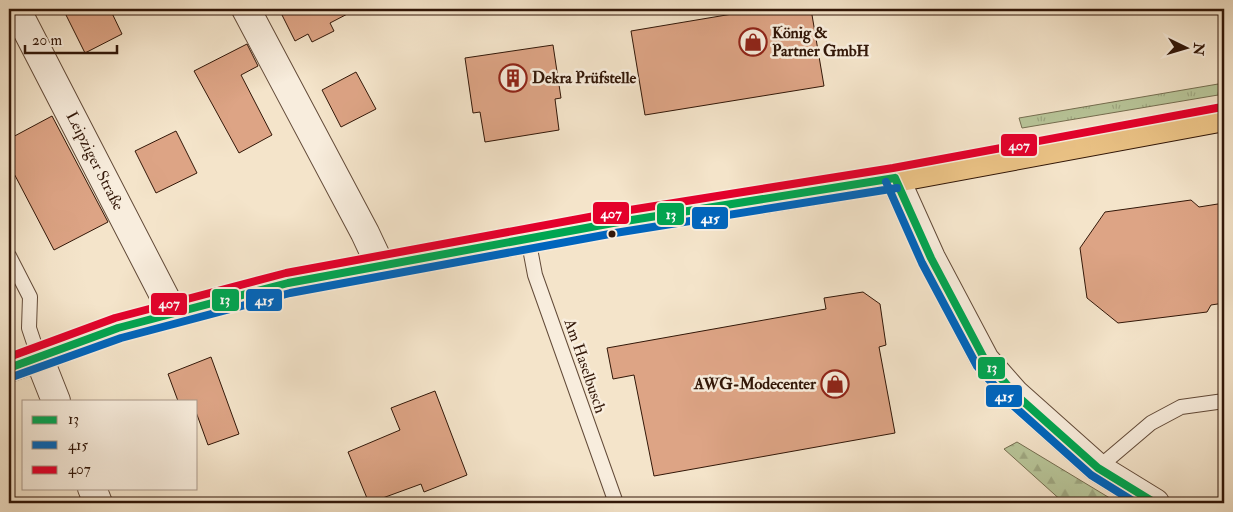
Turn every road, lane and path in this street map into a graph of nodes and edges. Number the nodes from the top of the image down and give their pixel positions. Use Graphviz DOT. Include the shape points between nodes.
graph roads {
  1 [pos="16,9"];
  2 [pos="246,9"];
  3 [pos="1224,117"];
  4 [pos="895,178"];
  5 [pos="528,238"];
  6 [pos="9,256"];
  7 [pos="380,264"];
  8 [pos="173,313"];
  9 [pos="39,358"];
  10 [pos="9,368"];
  11 [pos="56,400"];
  12 [pos="1224,401"];
  13 [pos="1098,468"];
  14 [pos="93,490"];
  15 [pos="98,503"];
  16 [pos="616,503"];
  17 [pos="1155,503"];
  1 -- 8 [label="street, Leipziger Straße"];
  2 -- 7 [label="street"];
  3 -- 4 [label="main road"];
  4 -- 5 [label="main road"];
  4 -- 13 [label="street" via="931,258 985,360 1015,394"];
  5 -- 7 [label="main road"];
  5 -- 16 [label="lane, Am Haselbusch" via="535,274"];
  6 -- 9 [label="lane" via="30,297 30,328"];
  7 -- 8 [label="main road" via="288,283"];
  8 -- 9 [label="main road" via="118,328"];
  9 -- 10 [label="main road"];
  9 -- 11 [label="street"];
  12 -- 13 [label="lane" via="1181,407 1151,423"];
  13 -- 17 [label="street"];
  14 -- 15 [label="street"];
}
